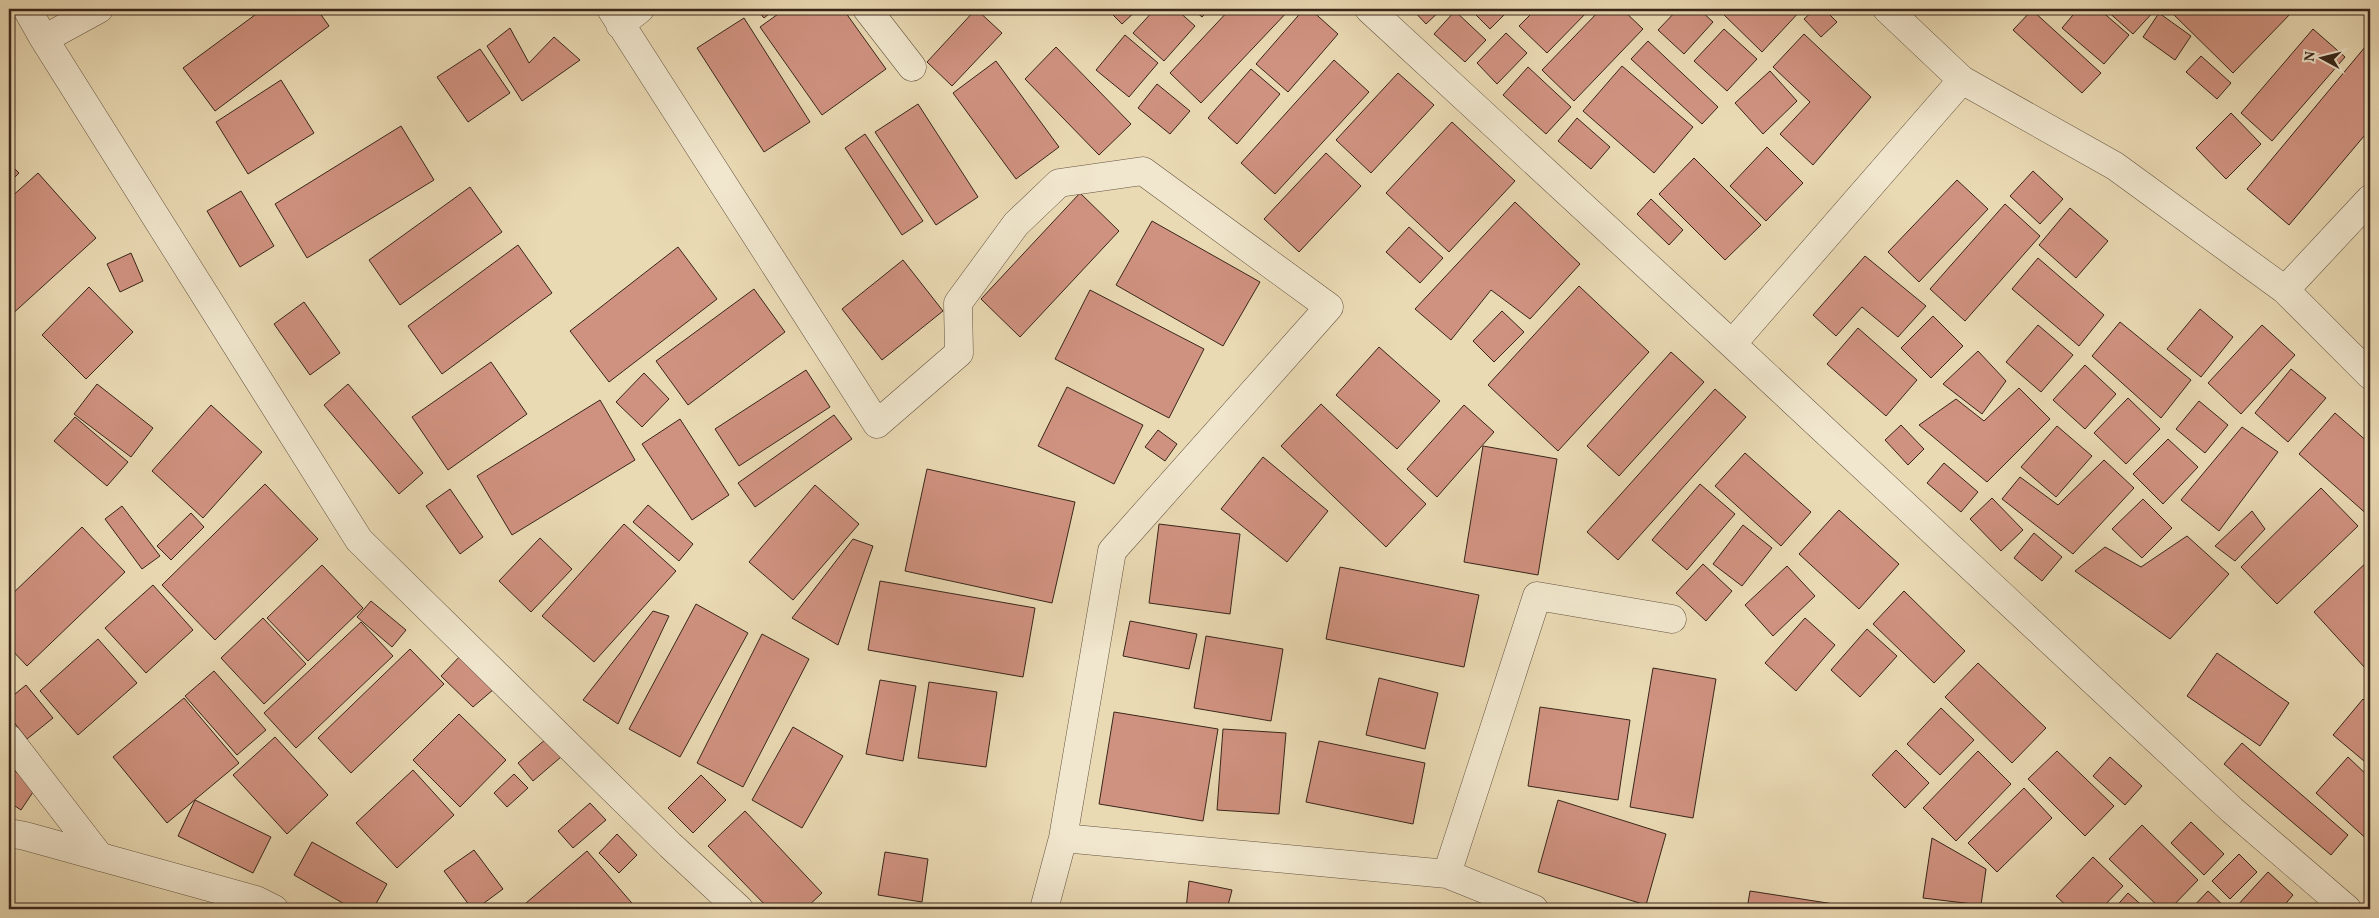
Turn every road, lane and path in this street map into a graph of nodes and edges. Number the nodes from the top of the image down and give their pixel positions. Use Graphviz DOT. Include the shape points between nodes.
graph roads {
  1 [pos="27,9"];
  2 [pos="99,9"];
  3 [pos="868,9"];
  4 [pos="1369,9"];
  5 [pos="1887,9"];
  6 [pos="624,14"];
  7 [pos="44,39"];
  8 [pos="912,67"];
  9 [pos="1962,80"];
  10 [pos="2370,199"];
  11 [pos="2285,290"];
  12 [pos="1732,344"];
  13 [pos="2370,375"];
  14 [pos="1672,619"];
  15 [pos="9,739"];
  16 [pos="9,834"];
  17 [pos="1063,838"];
  18 [pos="100,857"];
  19 [pos="1447,874"];
  20 [pos="274,909"];
  21 [pos="739,909"];
  22 [pos="1044,909"];
  23 [pos="1534,909"];
  24 [pos="2348,909"];
  1 -- 7 [label="street"];
  2 -- 7 [label="street"];
  3 -- 8 [label="street"];
  4 -- 12 [label="street"];
  5 -- 9 [label="street"];
  6 -- 17 [label="street" via="877,424 958,353 958,303 1016,224 1059,183 1143,171 1330,307 1112,550"];
  7 -- 21 [label="street" via="359,540"];
  9 -- 11 [label="street" via="2115,166"];
  9 -- 12 [label="street"];
  10 -- 11 [label="street"];
  11 -- 13 [label="street"];
  12 -- 24 [label="street" via="2232,810"];
  14 -- 19 [label="street" via="1537,596"];
  15 -- 18 [label="street"];
  16 -- 18 [label="street"];
  17 -- 19 [label="street"];
  17 -- 22 [label="street"];
  18 -- 20 [label="street" via="256,900"];
  19 -- 23 [label="street"];
}
